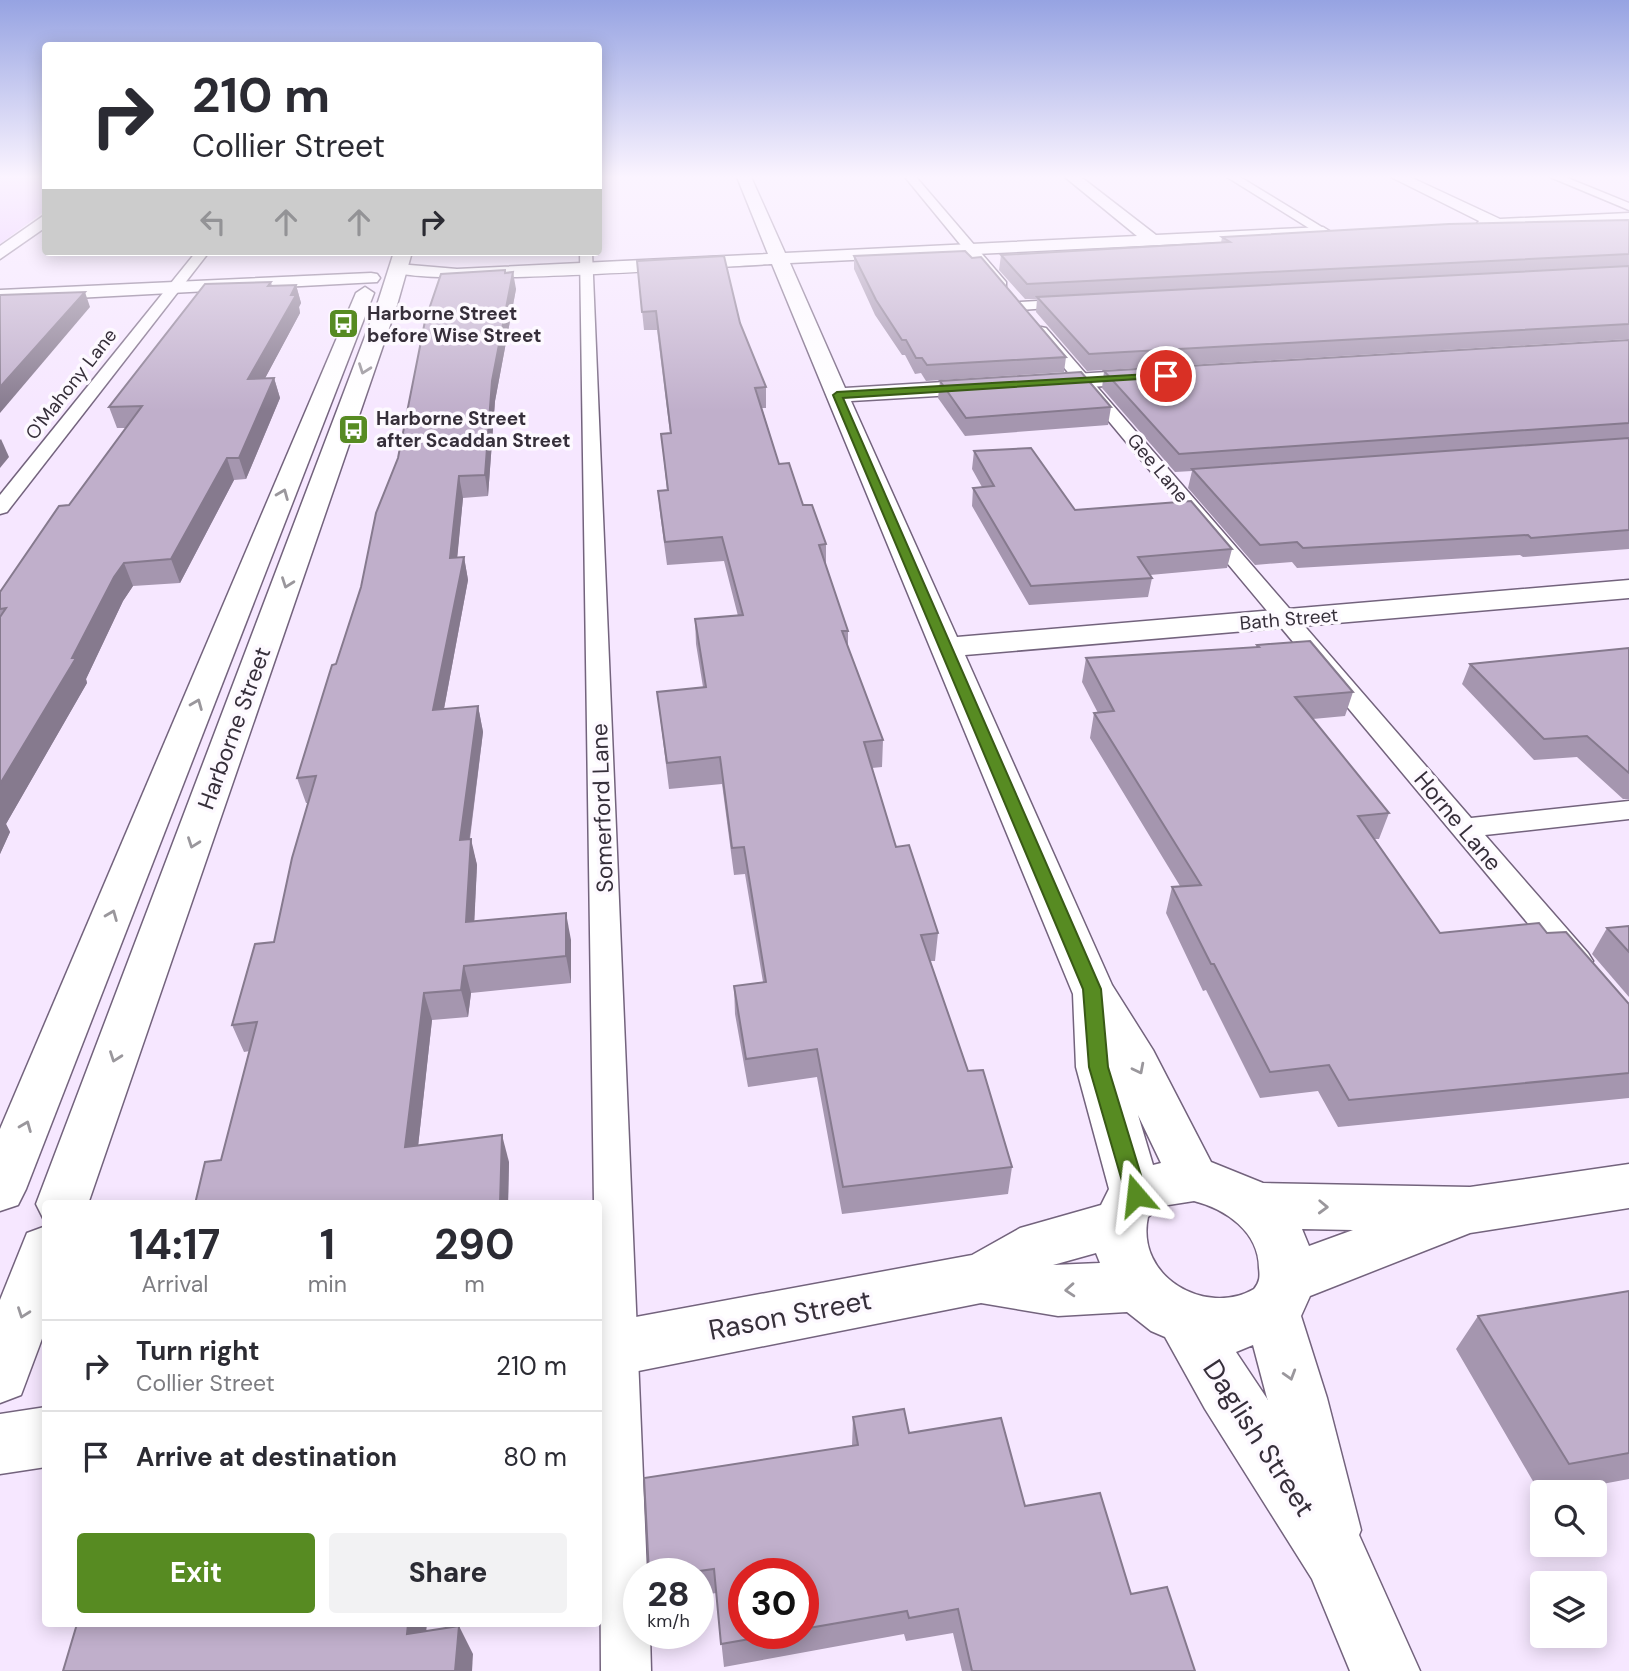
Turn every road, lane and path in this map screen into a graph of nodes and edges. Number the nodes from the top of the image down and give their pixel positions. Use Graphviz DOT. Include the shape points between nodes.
graph roads {
  1 [pos="780,255"];
  2 [pos="838,255"];
  3 [pos="975,255"];
  4 [pos="200,256"];
  5 [pos="781,258"];
  6 [pos="586,260"];
  7 [pos="387,265"];
  8 [pos="176,287"];
  9 [pos="0,296"];
  10 [pos="1089,303"];
  11 [pos="1020,306"];
  12 [pos="1182,375"];
  13 [pos="1084,381"];
  14 [pos="837,395"];
  15 [pos="1198,479"];
  16 [pos="1170,481"];
  17 [pos="0,508"];
  18 [pos="1629,589"];
  19 [pos="1287,619"];
  20 [pos="948,647"];
  21 [pos="1629,810"];
  22 [pos="1465,828"];
  23 [pos="1594,982"];
  24 [pos="1092,989"];
  25 [pos="1194,1180"];
  26 [pos="1629,1186"];
  27 [pos="0,1189"];
  28 [pos="63,1200"];
  29 [pos="1255,1205"];
  30 [pos="1128,1209"];
  31 [pos="1470,1210"];
  32 [pos="42,1261"];
  33 [pos="981,1278"];
  34 [pos="1138,1286"];
  35 [pos="1279,1294"];
  36 [pos="1185,1320"];
  37 [pos="608,1351"];
  38 [pos="0,1376"];
  39 [pos="42,1438"];
  40 [pos="0,1444"];
  41 [pos="1335,1556"];
  42 [pos="626,1671"];
  43 [pos="1385,1671"];
  1 -- 5 [label="street"];
  2 -- 5 [label="street"];
  3 -- 11 [label="lane, Gee Lane"];
  4 -- 8 [label="lane, O'Mahony Lane"];
  5 -- 6 [label="street"];
  5 -- 14 [label="street"];
  6 -- 7 [label="street" via="457,274"];
  6 -- 37 [label="lane, Somerford Lane"];
  7 -- 8 [label="street"];
  27 -- 7 [label="street, Harborne Street, one-way"];
  7 -- 28 [label="street, Harborne Street, one-way"];
  8 -- 9 [label="street"];
  8 -- 17 [label="lane, O'Mahony Lane"];
  10 -- 11 [label="lane"];
  11 -- 13 [label="lane, Gee Lane"];
  12 -- 13 [label="street"];
  13 -- 14 [label="street"];
  13 -- 16 [label="lane, Gee Lane"];
  14 -- 20 [label="street"];
  15 -- 16 [label="lane"];
  16 -- 19 [label="lane, Gee Lane"];
  18 -- 19 [label="street, Bath Street"];
  19 -- 20 [label="street, Bath Street"];
  19 -- 22 [label="lane, Horne Lane"];
  20 -- 24 [label="street"];
  21 -- 22 [label="lane"];
  22 -- 23 [label="lane, Horne Lane"];
  24 -- 25 [label="street, one-way" via="1136,1063"];
  24 -- 30 [label="street" via="1098,1067"];
  25 -- 29 [label="street" via="1214,1184"];
  25 -- 30 [label="street" via="1162,1184"];
  26 -- 31 [label="street"];
  29 -- 31 [label="street, one-way"];
  29 -- 35 [label="street" via="1281,1240"];
  30 -- 33 [label="street, Rason Street" via="1039,1245"];
  30 -- 34 [label="street" via="1121,1255"];
  31 -- 35 [label="street"];
  32 -- 38 [label="street, one-way"];
  34 -- 33 [label="street, Rason Street, one-way" via="1058,1291"];
  33 -- 37 [label="street, Rason Street"];
  34 -- 36 [label="street"];
  35 -- 36 [label="street" via="1233,1326"];
  35 -- 41 [label="street, Daglish Street, one-way" via="1297,1398"];
  36 -- 41 [label="street, Daglish Street"];
  37 -- 42 [label="lane, Somerford Lane"];
  39 -- 40 [label="street"];
  41 -- 43 [label="street, Daglish Street"];
}
